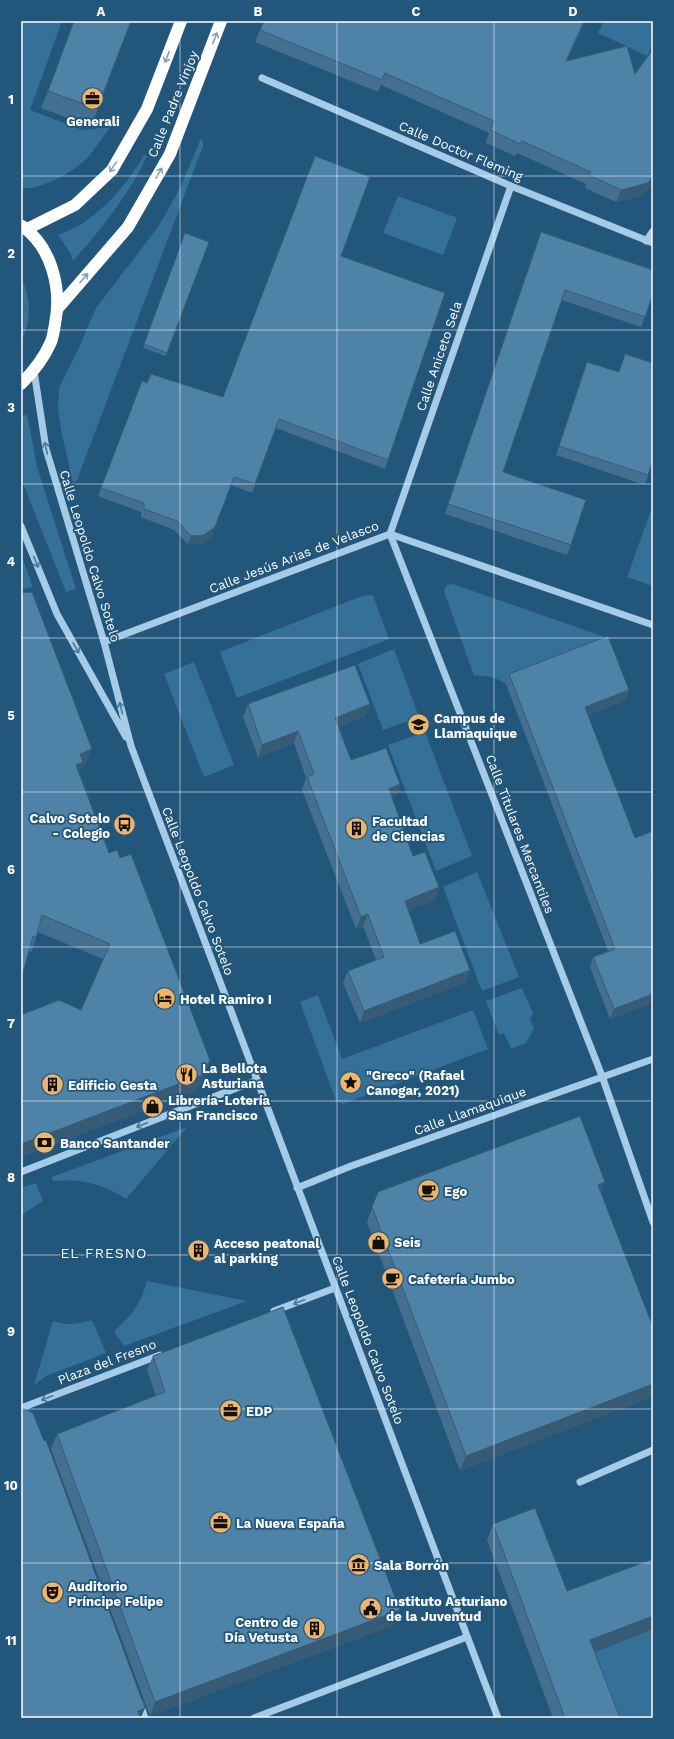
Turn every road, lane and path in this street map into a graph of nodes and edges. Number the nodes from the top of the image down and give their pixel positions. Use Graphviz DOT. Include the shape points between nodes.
graph roads {
  1 [pos="181,21"];
  2 [pos="222,21"];
  3 [pos="262,78"];
  4 [pos="511,186"];
  5 [pos="24,227"];
  6 [pos="653,230"];
  7 [pos="649,242"];
  8 [pos="58,308"];
  9 [pos="34,371"];
  10 [pos="21,384"];
  11 [pos="21,526"];
  12 [pos="390,534"];
  13 [pos="653,625"];
  14 [pos="104,642"];
  15 [pos="131,746"];
  16 [pos="653,1059"];
  17 [pos="602,1076"];
  18 [pos="257,1080"];
  19 [pos="21,1172"];
  20 [pos="297,1188"];
  21 [pos="653,1222"];
  22 [pos="335,1288"];
  23 [pos="270,1313"];
  24 [pos="168,1352"];
  25 [pos="30,1405"];
  26 [pos="21,1408"];
  27 [pos="32,1412"];
  28 [pos="653,1450"];
  29 [pos="580,1482"];
  30 [pos="467,1637"];
  31 [pos="137,1696"];
  32 [pos="145,1718"];
  33 [pos="254,1718"];
  34 [pos="498,1718"];
  1 -- 5 [label="highway, Calle Padre Vinjoy, one-way" via="147,109 112,170 75,206"];
  8 -- 2 [label="highway, Calle Padre Vinjoy, one-way" via="128,227 170,154"];
  3 -- 4 [label="street, Calle Doctor Fleming"];
  4 -- 7 [label="street, Calle Doctor Fleming"];
  4 -- 12 [label="street, Calle Aniceto Sela"];
  5 -- 8 [label="highway" via="42,246 45,253 55,279"];
  6 -- 7 [label="street"];
  8 -- 9 [label="highway" via="52,341"];
  9 -- 10 [label="highway"];
  14 -- 9 [label="street, Calle Leopoldo Calvo Sotelo, one-way" via="46,449"];
  11 -- 15 [label="street, Calle Leopoldo Calvo Sotelo, one-way" via="57,614"];
  12 -- 13 [label="street, Calle Jesús Arias de Velasco"];
  12 -- 14 [label="street, Calle Jesús Arias de Velasco"];
  12 -- 17 [label="street, Calle Titulares Mercantiles"];
  15 -- 14 [label="street, Calle Leopoldo Calvo Sotelo, one-way"];
  15 -- 18 [label="street, Calle Leopoldo Calvo Sotelo"];
  16 -- 17 [label="street, Calle Llamaquique"];
  17 -- 20 [label="street, Calle Llamaquique" via="351,1166"];
  17 -- 21 [label="street, Calle Titulares Mercantiles"];
  18 -- 19 [label="street, one-way"];
  18 -- 20 [label="street, Calle Leopoldo Calvo Sotelo"];
  20 -- 22 [label="street, Calle Leopoldo Calvo Sotelo"];
  22 -- 23 [label="street, one-way"];
  22 -- 30 [label="street, Calle Leopoldo Calvo Sotelo"];
  24 -- 25 [label="street, Plaza del Fresno, one-way"];
  25 -- 26 [label="street, Plaza del Fresno"];
  25 -- 27 [label="street"];
  28 -- 29 [label="street"];
  30 -- 33 [label="street"];
  30 -- 34 [label="street, Calle Leopoldo Calvo Sotelo"];
  31 -- 32 [label="street"];
}
